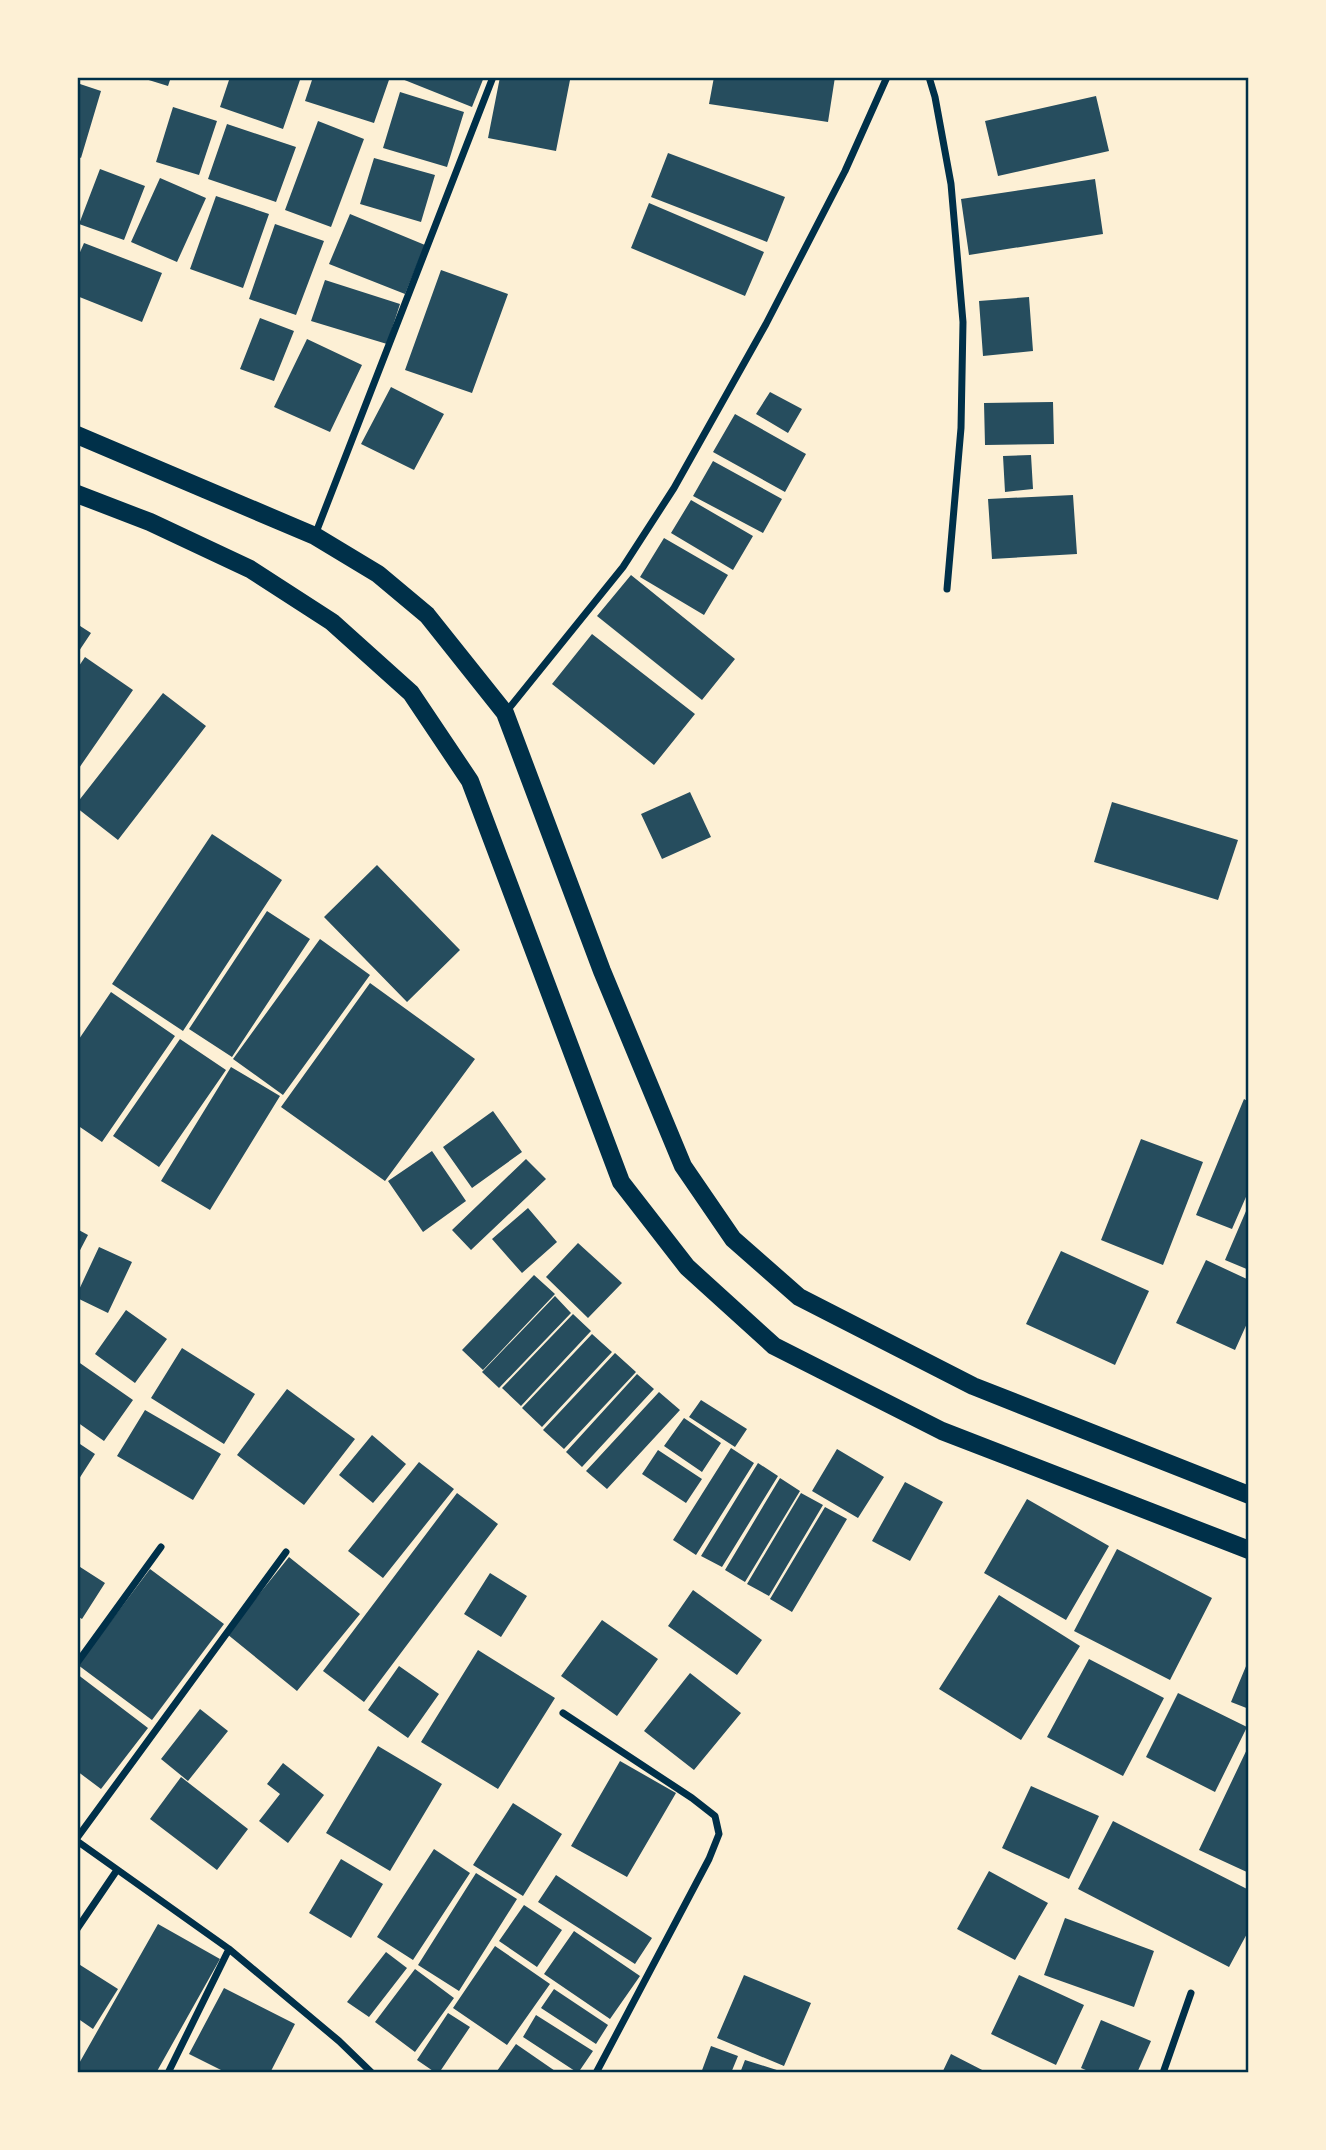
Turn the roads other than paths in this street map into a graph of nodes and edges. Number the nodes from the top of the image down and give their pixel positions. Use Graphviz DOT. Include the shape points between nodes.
graph roads {
  1 [pos="493,77"];
  2 [pos="887,77"];
  3 [pos="929,77"];
  4 [pos="77,435"];
  5 [pos="77,494"];
  6 [pos="315,536"];
  7 [pos="947,589"];
  8 [pos="505,713"];
  9 [pos="1249,1495"];
  10 [pos="161,1547"];
  11 [pos="1249,1550"];
  12 [pos="286,1552"];
  13 [pos="77,1663"];
  14 [pos="563,1713"];
  15 [pos="77,1839"];
  16 [pos="117,1870"];
  17 [pos="77,1929"];
  18 [pos="229,1950"];
  19 [pos="1191,1993"];
  20 [pos="168,2073"];
  21 [pos="372,2073"];
  22 [pos="596,2073"];
  23 [pos="1163,2073"];
  1 -- 6 [label="street"];
  2 -- 8 [label="street" via="845,171 766,324 674,488 623,567"];
  3 -- 7 [label="street" via="951,184 963,322 961,428"];
  4 -- 6 [label="main road"];
  5 -- 11 [label="main road" via="250,569 332,622 411,693 470,781 621,1182 687,1267 774,1346 942,1431"];
  6 -- 8 [label="main road" via="378,573 428,615"];
  8 -- 9 [label="main road" via="602,971 683,1166 733,1238 800,1297 973,1386"];
  10 -- 13 [label="street"];
  12 -- 15 [label="street"];
  14 -- 22 [label="street" via="692,1798 715,1816 719,1834"];
  15 -- 16 [label="street"];
  16 -- 17 [label="street"];
  16 -- 18 [label="street"];
  18 -- 20 [label="street"];
  18 -- 21 [label="street"];
  19 -- 23 [label="street"];
}
